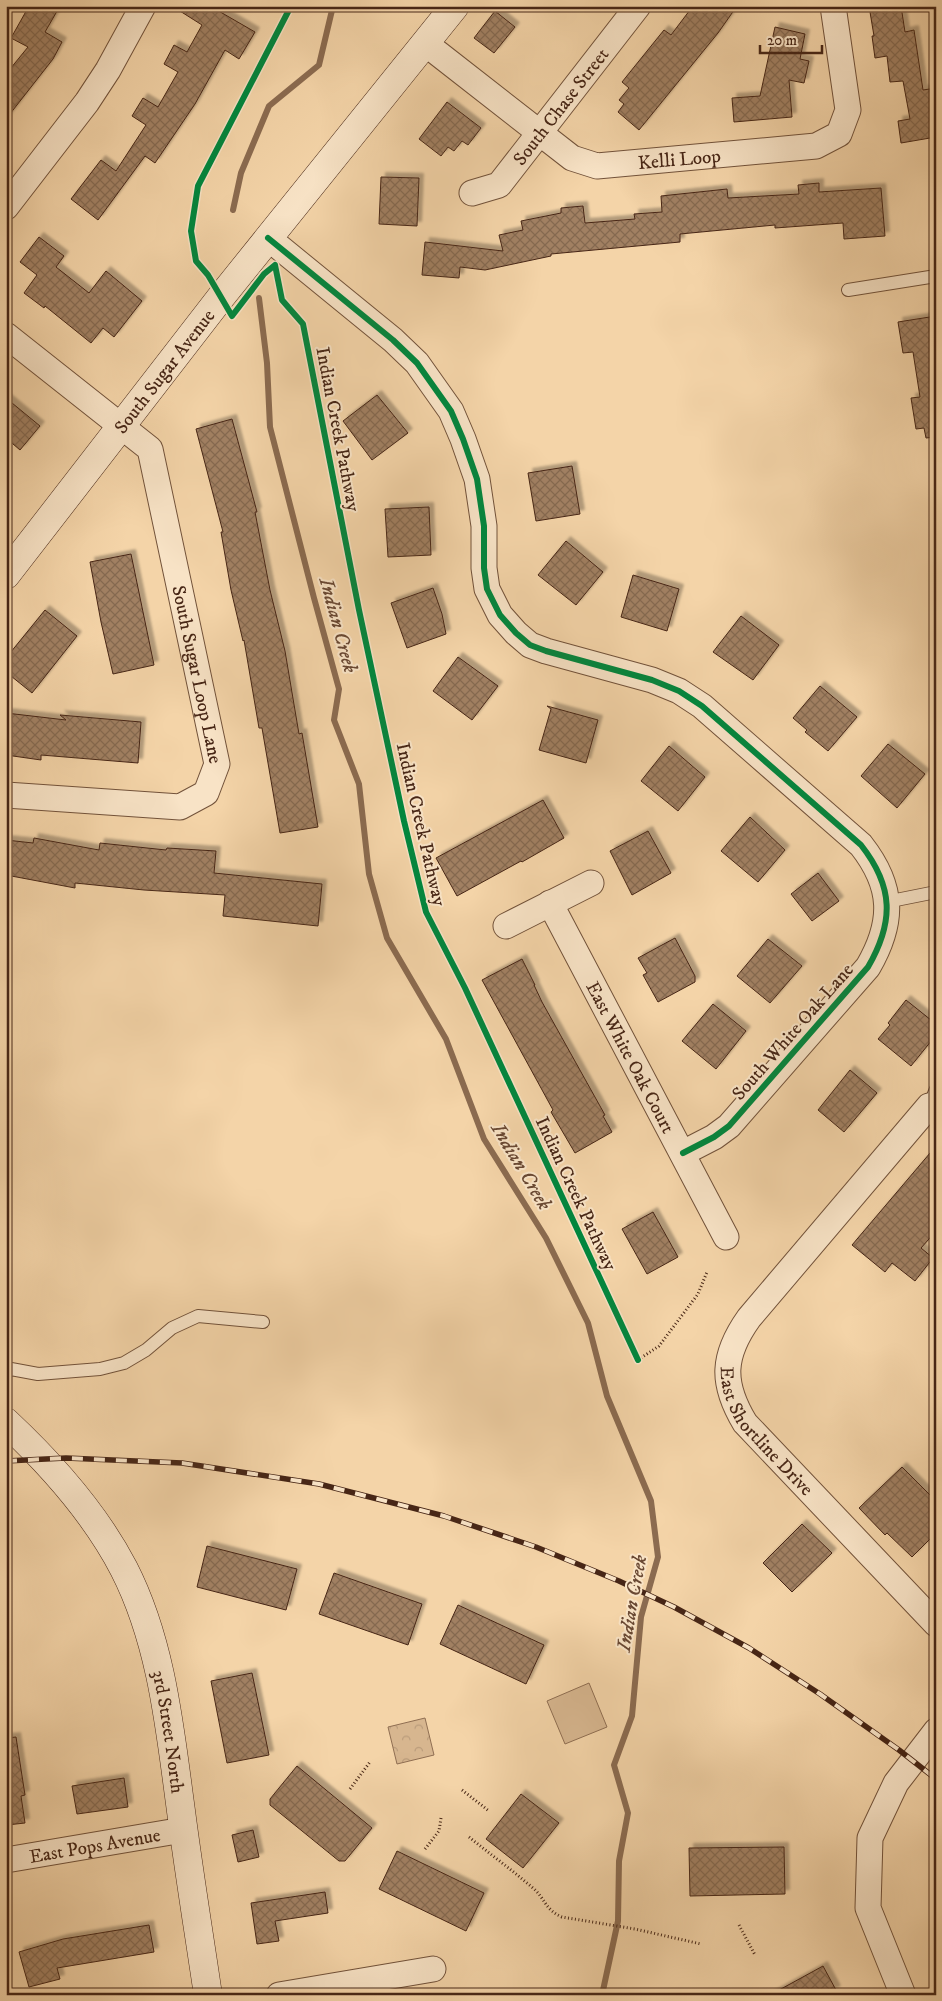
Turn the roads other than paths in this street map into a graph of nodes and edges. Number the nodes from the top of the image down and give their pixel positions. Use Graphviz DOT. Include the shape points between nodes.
graph roads {
  1 [pos="143,6"];
  2 [pos="455,6"];
  3 [pos="638,6"];
  4 [pos="833,6"];
  5 [pos="426,44"];
  6 [pos="540,133"];
  7 [pos="472,193"];
  8 [pos="6,207"];
  9 [pos="268,238"];
  10 [pos="936,276"];
  11 [pos="848,290"];
  12 [pos="6,335"];
  13 [pos="121,426"];
  14 [pos="6,575"];
  15 [pos="6,795"];
  16 [pos="591,882"];
  17 [pos="936,892"];
  18 [pos="886,902"];
  19 [pos="550,903"];
  20 [pos="506,926"];
  21 [pos="932,1098"];
  22 [pos="682,1153"];
  23 [pos="726,1237"];
  24 [pos="263,1322"];
  25 [pos="6,1373"];
  26 [pos="6,1422"];
  27 [pos="936,1624"];
  28 [pos="936,1731"];
  29 [pos="183,1830"];
  30 [pos="6,1860"];
  31 [pos="433,1969"];
  32 [pos="208,1995"];
  33 [pos="279,1995"];
  34 [pos="903,1995"];
  1 -- 8 [label="street" via="87,102"];
  2 -- 5 [label="street, South Sugar Avenue"];
  3 -- 6 [label="street, South Chase Street"];
  4 -- 6 [label="street, Kelli Loop" via="848,110 839,134 816,146 597,166 572,158"];
  5 -- 6 [label="street, Kelli Loop"];
  5 -- 9 [label="street, South Sugar Avenue"];
  6 -- 7 [label="street, South Chase Street" via="499,185"];
  9 -- 13 [label="street, South Sugar Avenue"];
  9 -- 18 [label="street, South White Oak Lane" via="417,362 451,411 477,479 484,526 487,589 500,615 516,633 530,645 652,680 679,691 702,706 861,845 882,880"];
  10 -- 11 [label="lane"];
  12 -- 13 [label="street, South Sugar Loop Lane"];
  13 -- 14 [label="street, South Sugar Avenue"];
  13 -- 15 [label="street, South Sugar Loop Lane" via="150,449 217,764 206,793 180,807"];
  16 -- 19 [label="street"];
  17 -- 18 [label="lane"];
  18 -- 22 [label="street, South White Oak Lane" via="886,923 880,946 868,967 729,1126"];
  19 -- 20 [label="street"];
  19 -- 22 [label="street, East White Oak Court"];
  21 -- 27 [label="street, East Shortline Drive" via="749,1318 730,1352 728,1380 733,1404 745,1423"];
  22 -- 23 [label="street, East White Oak Court"];
  24 -- 25 [label="lane" via="198,1316 172,1328 124,1363 100,1369 38,1374 11,1369"];
  26 -- 29 [label="street, 3rd Street North" via="70,1489 100,1528 124,1570 141,1610 166,1704"];
  28 -- 34 [label="street" via="896,1783 870,1838 868,1908"];
  29 -- 30 [label="street, East Pops Avenue"];
  29 -- 32 [label="street, 3rd Street North"];
  31 -- 33 [label="street"];
}
